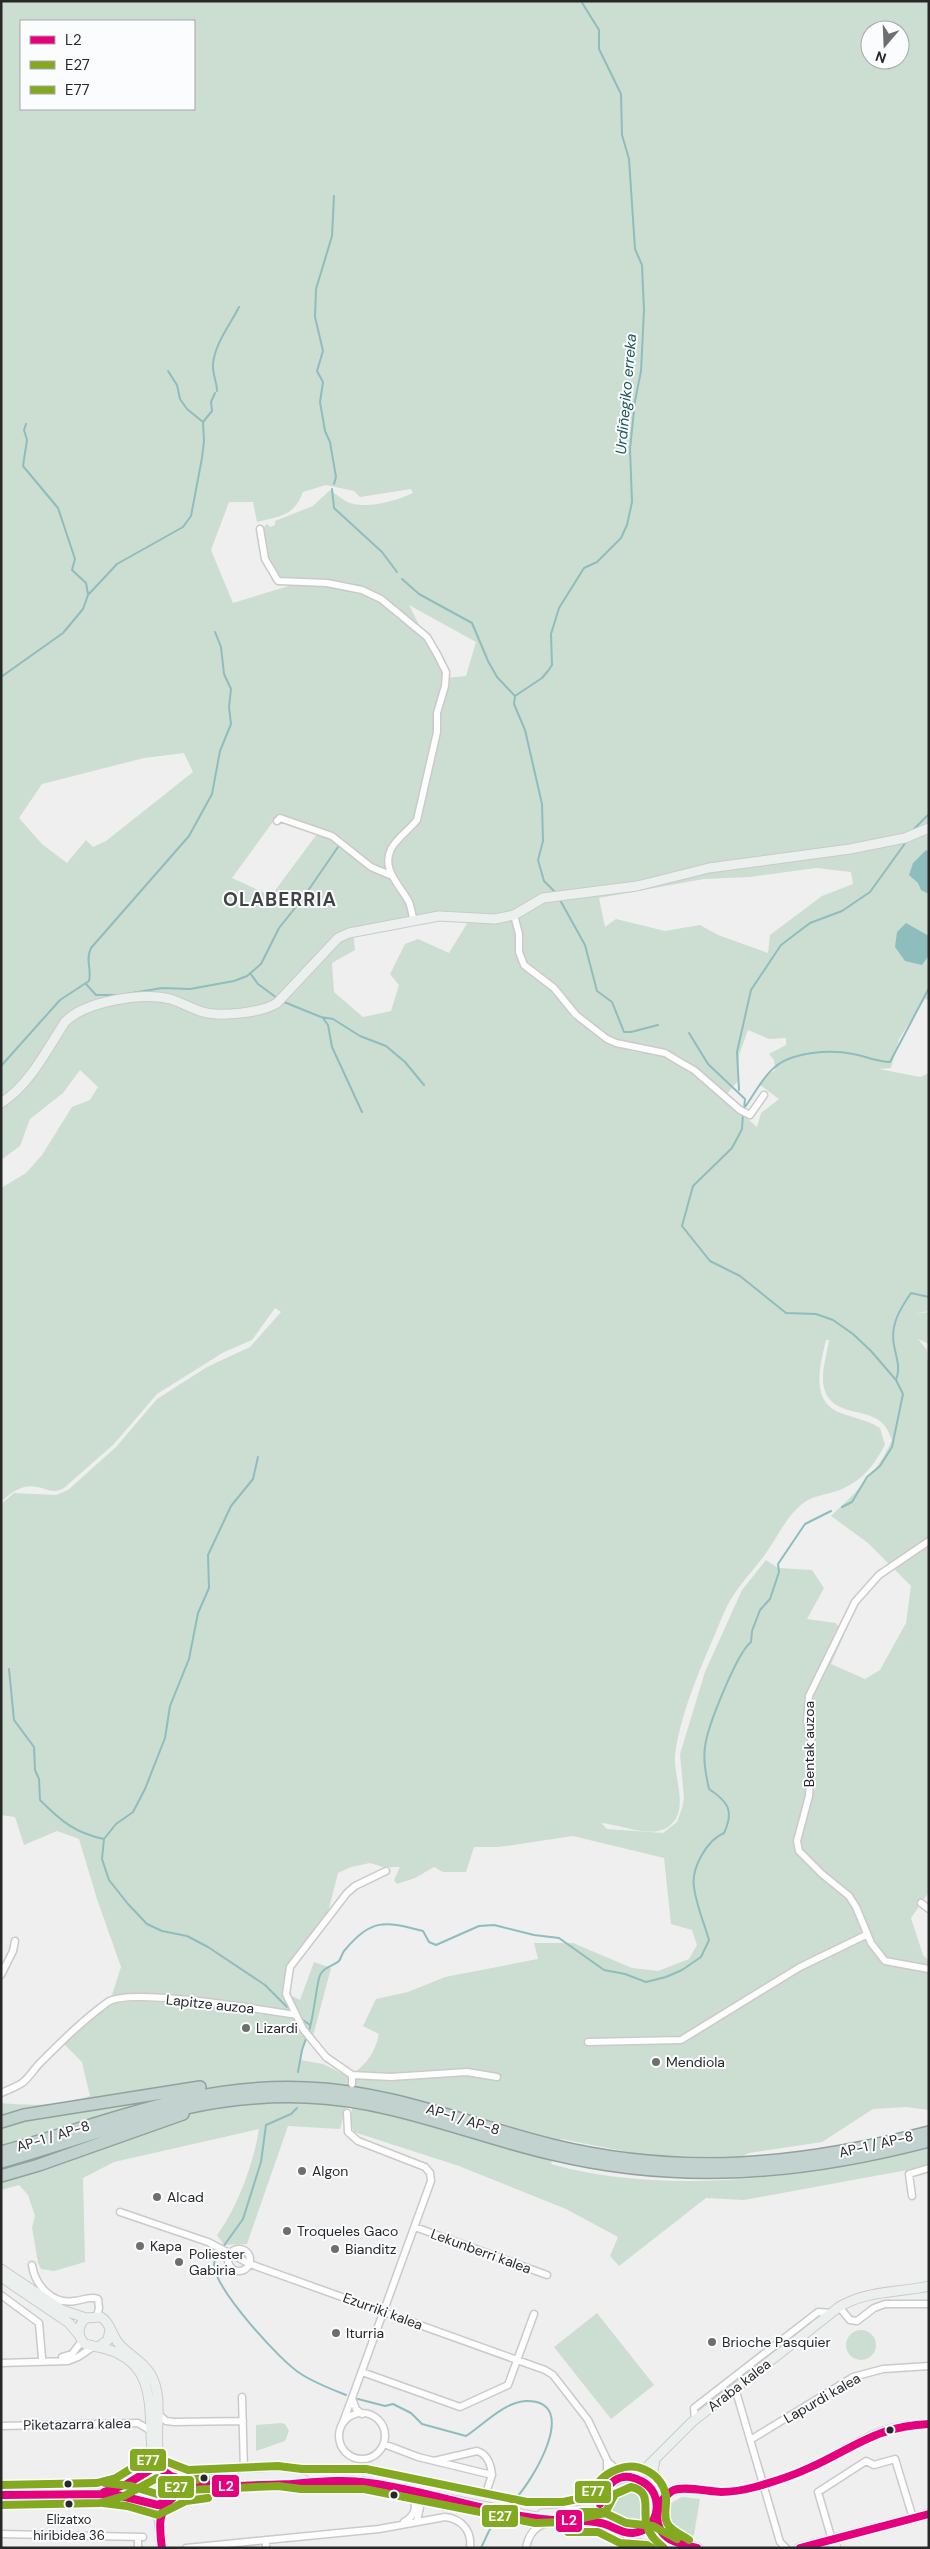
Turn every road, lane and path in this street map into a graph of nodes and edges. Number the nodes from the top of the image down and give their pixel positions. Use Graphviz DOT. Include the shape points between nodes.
graph roads {
  1 [pos="260,529"];
  2 [pos="277,821"];
  3 [pos="929,828"];
  4 [pos="390,875"];
  5 [pos="514,915"];
  6 [pos="414,921"];
  7 [pos="764,1095"];
  8 [pos="1,1103"];
  9 [pos="929,1541"];
  10 [pos="386,1871"];
  11 [pos="921,1903"];
  12 [pos="929,1909"];
  13 [pos="866,1935"];
  14 [pos="15,1941"];
  15 [pos="929,1969"];
  16 [pos="1,1975"];
  17 [pos="296,2015"];
  18 [pos="588,2042"];
  19 [pos="352,2074"];
  20 [pos="497,2077"];
  21 [pos="352,2084"];
  22 [pos="253,2088"];
  23 [pos="1,2093"];
  24 [pos="270,2096"];
  25 [pos="347,2113"];
  26 [pos="1,2122"];
  27 [pos="929,2132"];
  28 [pos="929,2141"];
  29 [pos="1,2152"];
  30 [pos="1,2162"];
  31 [pos="929,2168"];
  32 [pos="17,2171"];
  33 [pos="1,2176"];
  34 [pos="1,2180"];
  35 [pos="912,2196"];
  36 [pos="120,2212"];
  37 [pos="415,2227"];
  38 [pos="230,2254"];
  39 [pos="250,2264"];
  40 [pos="32,2265"];
  41 [pos="1,2269"];
  42 [pos="547,2275"];
  43 [pos="1,2277"];
  44 [pos="929,2286"];
  45 [pos="1,2295"];
  46 [pos="929,2304"];
  47 [pos="836,2310"];
  48 [pos="384,2312"];
  49 [pos="534,2314"];
  50 [pos="96,2316"];
  51 [pos="86,2318"];
  52 [pos="110,2329"];
  53 [pos="80,2338"];
  54 [pos="96,2347"];
  55 [pos="42,2358"];
  56 [pos="517,2360"];
  57 [pos="1,2361"];
  58 [pos="929,2366"];
  59 [pos="362,2372"];
  60 [pos="735,2388"];
  61 [pos="242,2397"];
  62 [pos="352,2398"];
  63 [pos="158,2414"];
  64 [pos="362,2414"];
  65 [pos="695,2419"];
  66 [pos="243,2421"];
  67 [pos="174,2422"];
  68 [pos="342,2424"];
  69 [pos="929,2424"];
  70 [pos="1,2426"];
  71 [pos="155,2431"];
  72 [pos="750,2440"];
  73 [pos="384,2444"];
  74 [pos="657,2456"];
  75 [pos="606,2458"];
  76 [pos="434,2461"];
  77 [pos="244,2471"];
  78 [pos="143,2473"];
  79 [pos="168,2473"];
  80 [pos="492,2474"];
  81 [pos="626,2477"];
  82 [pos="636,2478"];
  83 [pos="763,2484"];
  84 [pos="607,2487"];
  85 [pos="409,2490"];
  86 [pos="487,2490"];
  87 [pos="654,2492"];
  88 [pos="98,2493"];
  89 [pos="1,2494"];
  90 [pos="430,2495"];
  91 [pos="168,2501"];
  92 [pos="147,2503"];
  93 [pos="600,2504"];
  94 [pos="417,2512"];
  95 [pos="656,2513"];
  96 [pos="929,2514"];
  97 [pos="159,2518"];
  98 [pos="913,2518"];
  99 [pos="432,2519"];
  100 [pos="417,2521"];
  101 [pos="556,2521"];
  102 [pos="401,2524"];
  103 [pos="609,2525"];
  104 [pos="635,2533"];
  105 [pos="1,2534"];
  106 [pos="266,2540"];
  107 [pos="833,2544"];
  108 [pos="673,2546"];
  109 [pos="138,2548"];
  110 [pos="162,2548"];
  111 [pos="186,2548"];
  112 [pos="266,2548"];
  113 [pos="470,2548"];
  114 [pos="526,2548"];
  115 [pos="684,2548"];
  116 [pos="698,2548"];
  117 [pos="786,2548"];
  118 [pos="799,2548"];
  119 [pos="817,2548"];
  1 -- 4 [label="street" via="265,559 278,581 327,583 362,590 381,599 427,637 446,672 437,713 437,732 417,820 390,850"];
  2 -- 4 [label="street" via="280,818 332,836 371,867"];
  3 -- 5 [label="main road" via="905,838 850,849 709,868 637,886 542,898"];
  4 -- 6 [label="street" via="410,903"];
  5 -- 6 [label="main road" via="495,919 439,916"];
  5 -- 7 [label="street" via="524,964 554,988 576,1015 616,1043 665,1053 694,1070 750,1115"];
  6 -- 8 [label="main road" via="338,938 277,1003 266,1010 204,1012 169,999 142,998 88,1006 65,1022 25,1082"];
  9 -- 13 [label="street, Bentak auzoa" via="879,1575 855,1602 809,1696 807,1722 812,1739 812,1766 809,1796 798,1841 799,1851 849,1896"];
  10 -- 17 [label="street" via="347,1893 290,1967 286,1994"];
  11 -- 12 [label="street"];
  13 -- 15 [label="street, Bentak auzoa" via="885,1961"];
  13 -- 18 [label="street" via="800,1967 681,2040"];
  14 -- 16 [label="street"];
  17 -- 19 [label="street" via="326,2057"];
  17 -- 23 [label="street, Lapitze auzoa" via="242,2005 137,1996 116,1999 80,2025 22,2083"];
  19 -- 20 [label="street" via="391,2077 467,2072"];
  19 -- 21 [label="street"];
  22 -- 26 [label="highway" via="242,2083 178,2090 24,2115"];
  22 -- 27 [label="highway, AP-1 / AP-8" via="310,2088 370,2094 554,2146 671,2163 735,2164 790,2160 860,2149"];
  22 -- 29 [label="highway, AP-1 / AP-8" via="162,2102"];
  24 -- 28 [label="highway, AP-1 / AP-8" via="368,2104 552,2154 607,2165 671,2172 790,2169 854,2159"];
  24 -- 30 [label="highway, AP-1 / AP-8" via="212,2102 162,2112"];
  24 -- 32 [label="highway" via="191,2112"];
  25 -- 37 [label="street" via="348,2132 358,2141 425,2166 430,2173 431,2181"];
  31 -- 35 [label="street" via="909,2174"];
  32 -- 33 [label="highway"];
  32 -- 34 [label="highway"];
  36 -- 38 [label="street, Ezurriki kalea" via="208,2242"];
  37 -- 42 [label="street, Lekunberri kalea"];
  37 -- 48 [label="street"];
  38 -- 39 [label="street, Ezurriki kalea"];
  38 -- 39 [label="street" via="228,2261 232,2269 243,2270"];
  39 -- 48 [label="street, Ezurriki kalea"];
  40 -- 50 [label="street" via="37,2281 51,2296 68,2302 89,2297 98,2299"];
  41 -- 51 [label="main road" via="62,2310"];
  43 -- 53 [label="main road" via="69,2323"];
  44 -- 47 [label="main road" via="865,2295"];
  45 -- 55 [label="street" via="39,2323"];
  46 -- 47 [label="street" via="885,2304 874,2308 857,2322"];
  47 -- 60 [label="main road, Araba kalea"];
  47 -- 65 [label="street" via="818,2312 694,2408"];
  48 -- 56 [label="street, Ezurriki kalea"];
  48 -- 59 [label="street"];
  49 -- 56 [label="street"];
  50 -- 51 [label="main road"];
  50 -- 52 [label="main road" via="104,2319"];
  51 -- 53 [label="main road" via="80,2326"];
  52 -- 54 [label="main road" via="108,2340"];
  52 -- 63 [label="main road" via="120,2345 151,2374 157,2390"];
  53 -- 54 [label="main road"];
  53 -- 55 [label="street" via="77,2350 69,2356"];
  54 -- 57 [label="street" via="68,2360"];
  54 -- 71 [label="main road" via="111,2350 137,2369 150,2398"];
  55 -- 57 [label="street"];
  56 -- 59 [label="street" via="508,2384 460,2407"];
  56 -- 75 [label="street, Ezurriki kalea" via="553,2375 588,2420"];
  58 -- 72 [label="street, Lapurdi kalea" via="883,2369 853,2377"];
  59 -- 62 [label="street"];
  60 -- 65 [label="main road, Araba kalea"];
  60 -- 72 [label="street"];
  61 -- 66 [label="street"];
  62 -- 64 [label="street"];
  62 -- 68 [label="street"];
  63 -- 67 [label="street" via="166,2421"];
  63 -- 71 [label="main road"];
  64 -- 68 [label="street" via="353,2415"];
  64 -- 73 [label="street" via="380,2422 384,2429"];
  65 -- 74 [label="main road, Araba kalea"];
  66 -- 67 [label="street"];
  66 -- 77 [label="street"];
  67 -- 71 [label="street"];
  68 -- 73 [label="street" via="339,2438 349,2456 367,2459"];
  69 -- 83 [label="street" via="887,2428 860,2439 811,2467"];
  70 -- 71 [label="street, Piketazarra kalea" via="138,2423"];
  71 -- 78 [label="main road" via="151,2461"];
  71 -- 79 [label="main road" via="160,2460"];
  72 -- 83 [label="street"];
  73 -- 76 [label="street"];
  74 -- 82 [label="main road, Araba kalea"];
  74 -- 87 [label="main road" via="652,2476"];
  75 -- 81 [label="street"];
  75 -- 84 [label="street"];
  76 -- 80 [label="street"];
  76 -- 80 [label="street" via="477,2451 491,2465"];
  78 -- 79 [label="main road" via="153,2468"];
  78 -- 88 [label="main road" via="120,2487"];
  78 -- 92 [label="main road" via="137,2491"];
  79 -- 91 [label="main road" via="174,2485"];
  79 -- 93 [label="main road" via="196,2480 278,2476 306,2480 365,2479 549,2515"];
  80 -- 86 [label="street"];
  81 -- 82 [label="main road"];
  81 -- 84 [label="main road"];
  82 -- 87 [label="main road" via="644,2481"];
  83 -- 95 [label="street" via="735,2491 675,2489 662,2498"];
  83 -- 117 [label="street" via="780,2542"];
  84 -- 93 [label="main road"];
  85 -- 90 [label="main road"];
  85 -- 91 [label="main road" via="343,2481 196,2488 183,2491"];
  85 -- 94 [label="street"];
  87 -- 95 [label="main road"];
  88 -- 89 [label="main road"];
  88 -- 92 [label="main road" via="121,2494"];
  90 -- 94 [label="street" via="421,2502"];
  90 -- 101 [label="main road"];
  91 -- 92 [label="main road"];
  91 -- 97 [label="main road"];
  92 -- 97 [label="main road"];
  93 -- 103 [label="main road"];
  94 -- 99 [label="street"];
  94 -- 100 [label="street" via="413,2519"];
  94 -- 102 [label="street"];
  95 -- 104 [label="main road" via="645,2529"];
  95 -- 108 [label="main road" via="661,2532"];
  96 -- 98 [label="main road"];
  97 -- 110 [label="main road"];
  98 -- 107 [label="main road"];
  98 -- 107 [label="street" via="897,2461 892,2458 874,2465 866,2461 818,2492"];
  99 -- 100 [label="street"];
  99 -- 113 [label="street" via="450,2517 462,2523 469,2534"];
  100 -- 102 [label="street"];
  101 -- 103 [label="main road"];
  101 -- 114 [label="street" via="534,2529"];
  102 -- 106 [label="street"];
  103 -- 104 [label="main road" via="618,2531"];
  104 -- 108 [label="main road"];
  105 -- 109 [label="street" via="141,2537"];
  106 -- 111 [label="street"];
  106 -- 112 [label="street"];
  107 -- 118 [label="main road"];
  107 -- 119 [label="main road"];
  108 -- 115 [label="main road"];
  108 -- 116 [label="main road"];
}
